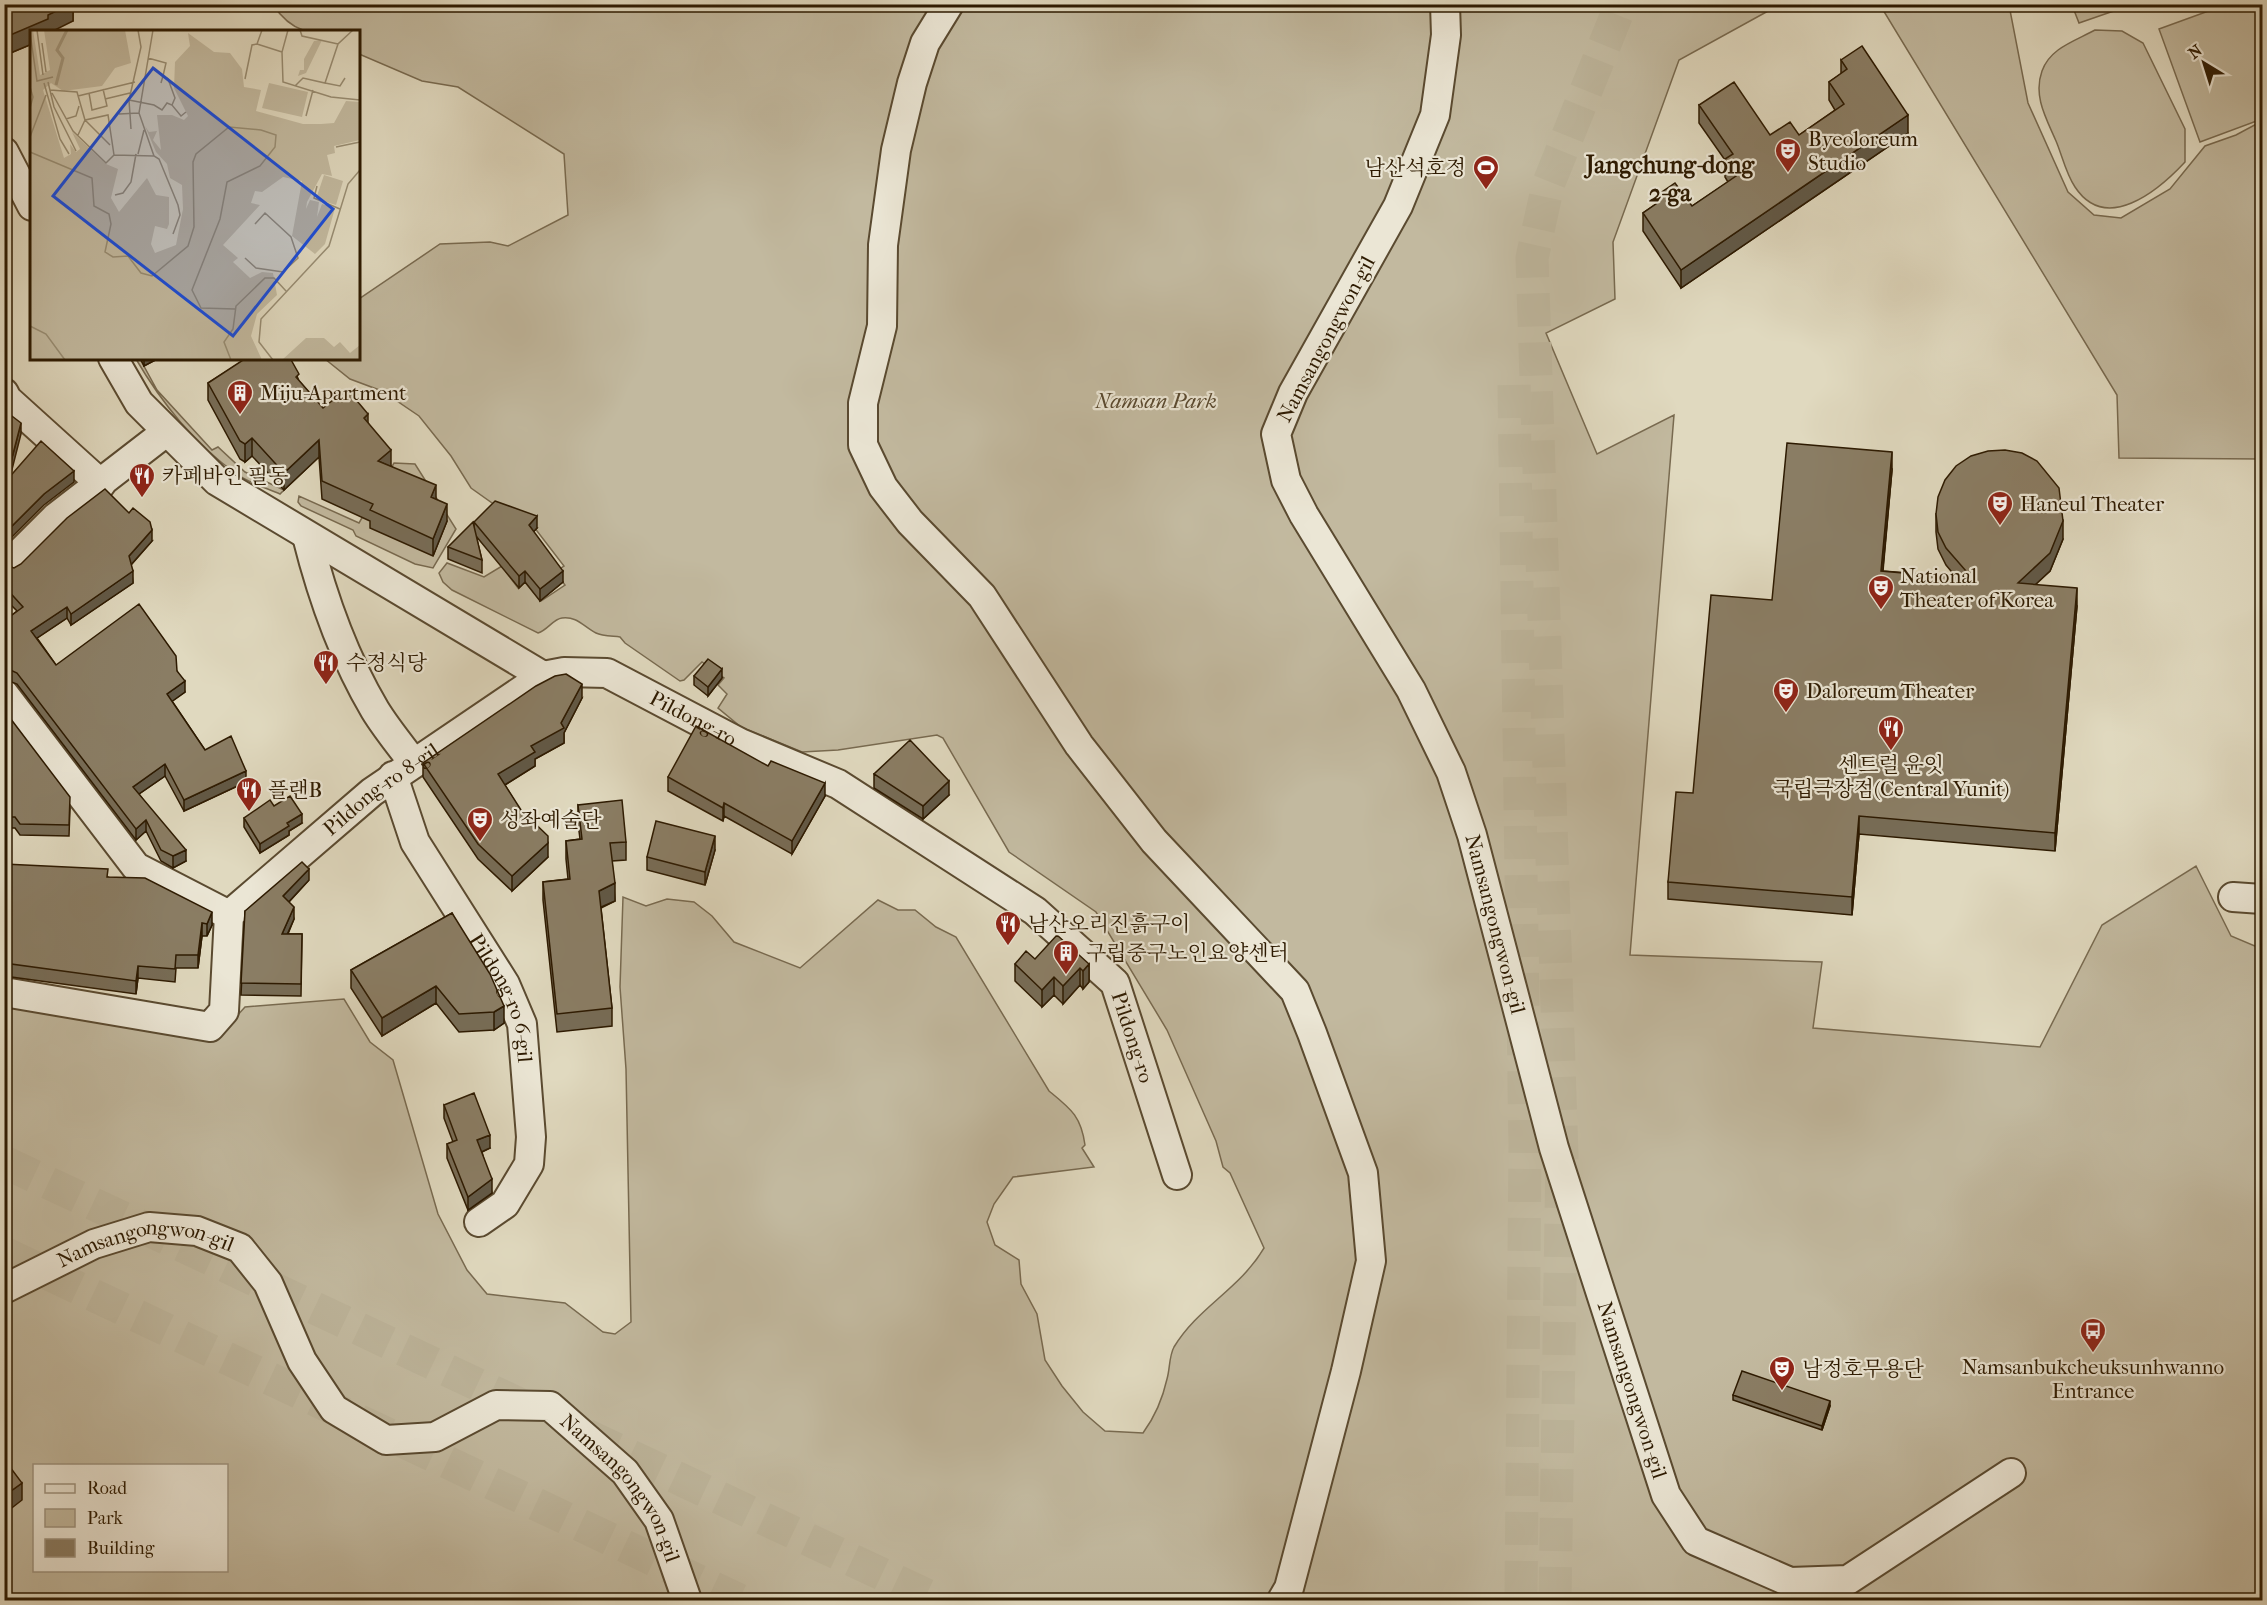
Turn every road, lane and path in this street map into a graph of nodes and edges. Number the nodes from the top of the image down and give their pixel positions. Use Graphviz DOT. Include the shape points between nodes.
graph roads {
  1 [pos="949,4"];
  2 [pos="1445,4"];
  3 [pos="4,152"];
  4 [pos="30,202"];
  5 [pos="114,360"];
  6 [pos="4,393"];
  7 [pos="166,432"];
  8 [pos="101,484"];
  9 [pos="307,536"];
  10 [pos="10,563"];
  11 [pos="543,676"];
  12 [pos="4,694"];
  13 [pos="403,769"];
  14 [pos="2233,897"];
  15 [pos="2262,898"];
  16 [pos="229,915"];
  17 [pos="4,992"];
  18 [pos="1176,1175"];
  19 [pos="479,1222"];
  20 [pos="4,1289"];
  21 [pos="2011,1473"];
  22 [pos="687,1600"];
  23 [pos="1282,1600"];
  1 -- 23 [label="street" via="926,43 896,150 883,245 882,326 863,403 863,445 883,487 910,522 982,596 1078,745 1154,841 1295,991 1363,1173 1371,1262 1346,1371 1292,1576"];
  2 -- 21 [label="street, Namsangongwon-gil" via="1446,34 1435,115 1398,206 1293,393 1276,434 1286,480 1411,690 1451,772 1472,835 1554,1148 1666,1495 1696,1541 1790,1582 1848,1580"];
  3 -- 4 [label="street"];
  5 -- 7 [label="street" via="139,403"];
  6 -- 8 [label="street"];
  7 -- 8 [label="street"];
  7 -- 9 [label="street" via="217,481"];
  8 -- 10 [label="street" via="57,517"];
  9 -- 11 [label="street"];
  9 -- 13 [label="street, Pildong-ro 6-gil" via="322,594"];
  11 -- 13 [label="street, Pildong-ro 8-gil"];
  11 -- 18 [label="street, Pildong-ro" via="564,672 607,673 740,743 838,784 1035,911 1115,983"];
  12 -- 16 [label="street" via="136,867"];
  13 -- 16 [label="street, Pildong-ro 8-gil"];
  13 -- 19 [label="street, Pildong-ro 6-gil" via="415,842 505,984 522,1024 531,1137 529,1164 505,1204"];
  14 -- 15 [label="street"];
  16 -- 17 [label="street" via="224,1011 210,1027"];
  20 -- 22 [label="street, Namsangongwon-gil" via="94,1244 149,1227 197,1231 240,1248 268,1283 302,1361 333,1409 386,1440 435,1437 496,1405 550,1406 625,1472 659,1520"];
}
